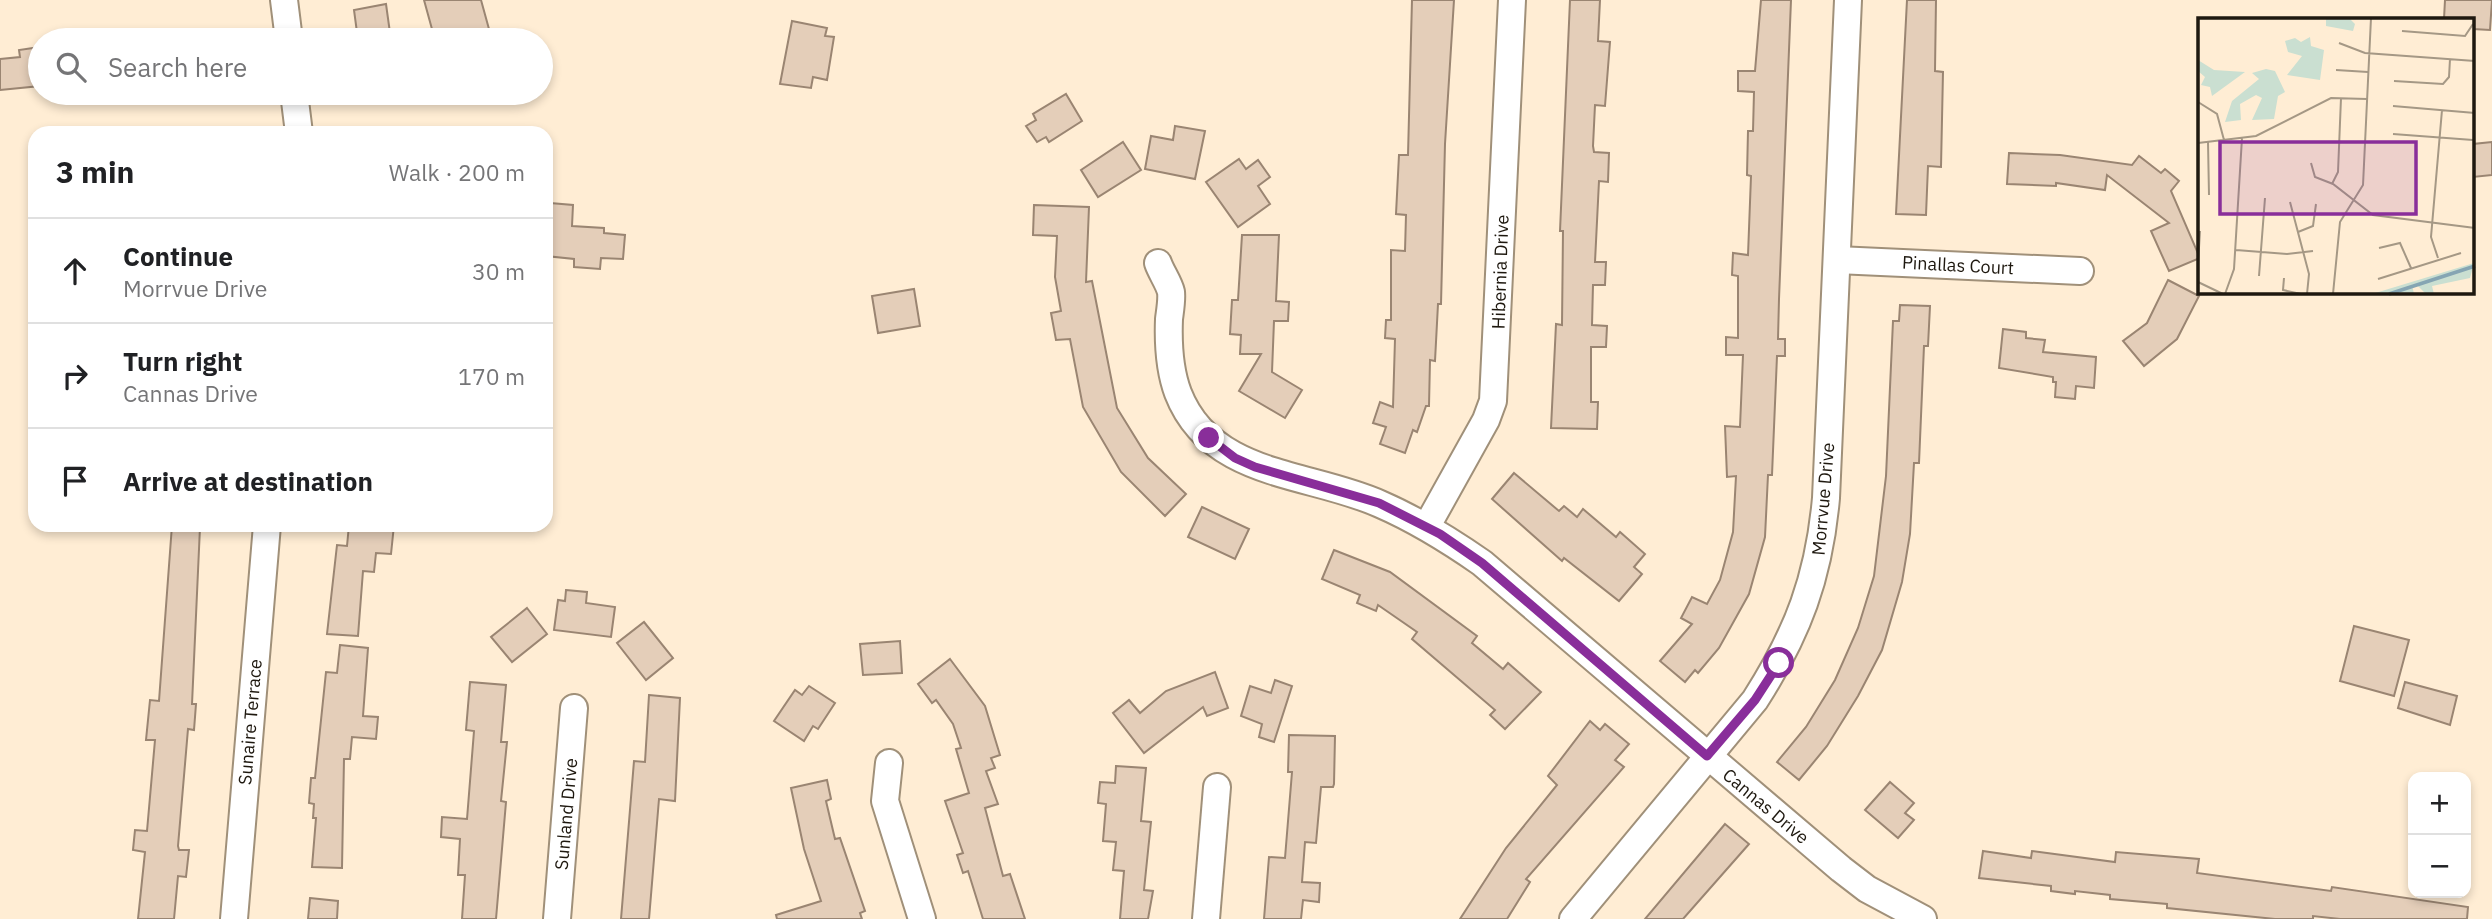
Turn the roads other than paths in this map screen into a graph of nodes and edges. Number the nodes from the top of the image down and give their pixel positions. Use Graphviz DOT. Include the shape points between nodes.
graph roads {
  1 [pos="284,0"];
  2 [pos="1512,0"];
  3 [pos="1848,0"];
  4 [pos="288,28"];
  5 [pos="296,105"];
  6 [pos="298,126"];
  7 [pos="1837,260"];
  8 [pos="1157,263"];
  9 [pos="2080,271"];
  10 [pos="1427,526"];
  11 [pos="266,532"];
  12 [pos="574,708"];
  13 [pos="1707,756"];
  14 [pos="889,763"];
  15 [pos="1217,787"];
  16 [pos="234,919"];
  17 [pos="557,919"];
  18 [pos="922,919"];
  19 [pos="1206,919"];
  20 [pos="1573,919"];
  21 [pos="1923,919"];
  1 -- 4 [label="street"];
  2 -- 10 [label="street, Hibernia Drive" via="1493,401"];
  3 -- 7 [label="street, Morrvue Drive"];
  5 -- 6 [label="street"];
  7 -- 9 [label="street, Pinallas Court"];
  7 -- 13 [label="street, Morrvue Drive" via="1826,498 1813,581 1779,663 1755,700"];
  8 -- 10 [label="street, Cannas Drive" via="1171,292 1171,372 1188,412 1209,438 1255,467 1369,499"];
  10 -- 13 [label="street, Cannas Drive" via="1482,563"];
  11 -- 16 [label="street, Sunaire Terrace"];
  12 -- 17 [label="street, Sunland Drive"];
  13 -- 20 [label="street, Morrvue Drive"];
  13 -- 21 [label="street, Cannas Drive" via="1867,890"];
  14 -- 18 [label="street" via="885,801"];
  15 -- 19 [label="street"];
}
